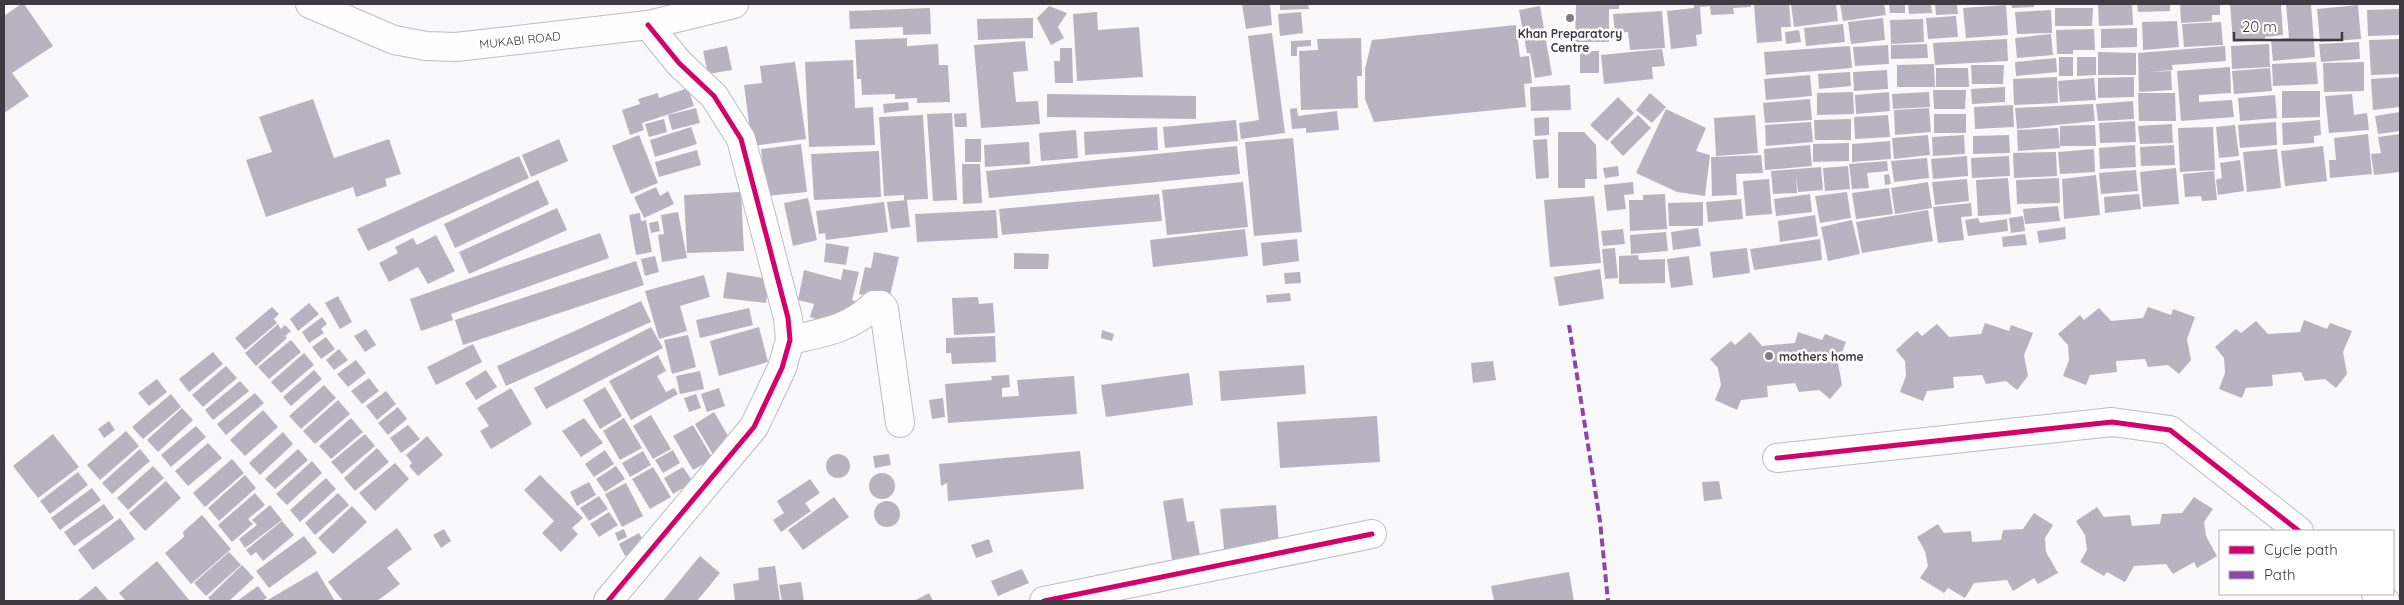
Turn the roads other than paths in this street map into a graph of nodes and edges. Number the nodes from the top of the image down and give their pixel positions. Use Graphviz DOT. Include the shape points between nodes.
graph roads {
  1 [pos="310,4"];
  2 [pos="734,4"];
  3 [pos="648,24"];
  4 [pos="790,340"];
  5 [pos="900,423"];
  6 [pos="1777,458"];
  7 [pos="2298,530"];
  8 [pos="1372,534"];
  9 [pos="608,601"];
  10 [pos="1044,601"];
  1 -- 3 [label="street, MUKABI ROAD" via="394,40 426,46 509,42"];
  2 -- 3 [label="street, MUKABI ROAD"];
  3 -- 4 [label="street" via="679,63 714,96 741,139 788,318"];
  4 -- 5 [label="street" via="834,331 864,316 874,305 882,305"];
  4 -- 9 [label="street" via="782,368 754,427"];
  6 -- 7 [label="street" via="2112,422 2170,430"];
  8 -- 10 [label="street"];
}
